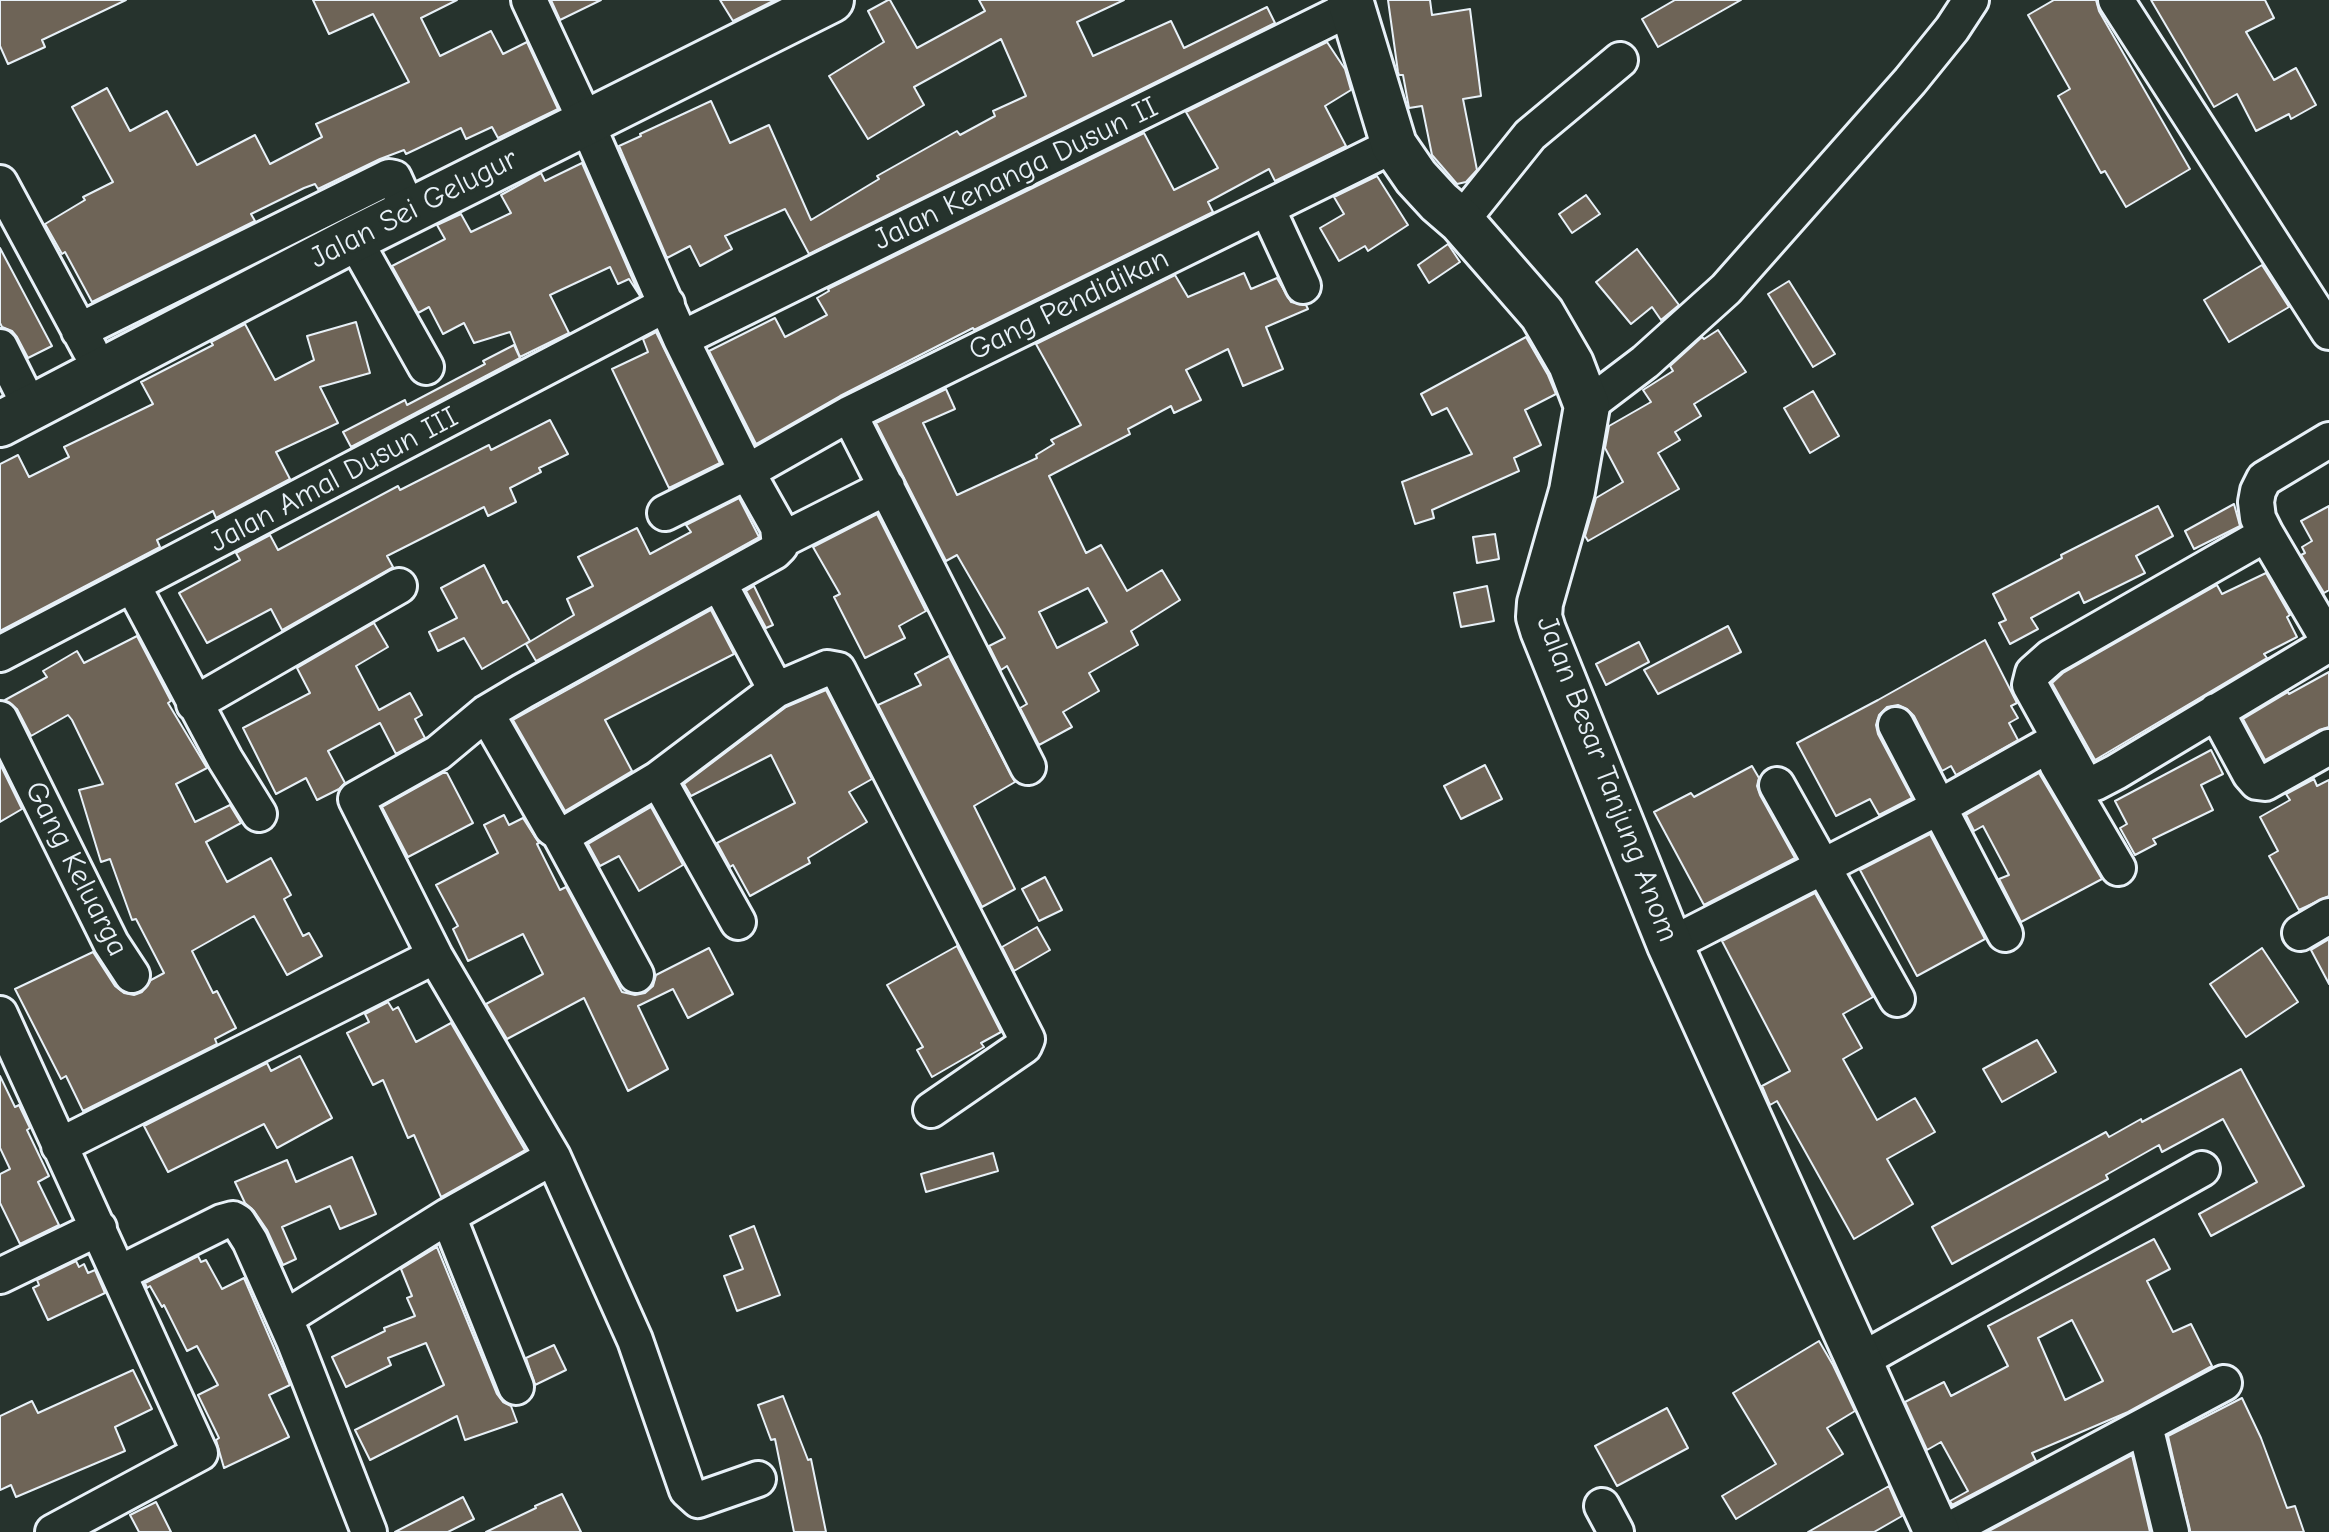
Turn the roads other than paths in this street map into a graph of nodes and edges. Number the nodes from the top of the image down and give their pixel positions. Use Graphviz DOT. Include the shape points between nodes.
graph roads {
  1 [pos="529,0"];
  2 [pos="831,0"];
  3 [pos="1971,0"];
  4 [pos="2116,0"];
  5 [pos="1350,4"];
  6 [pos="1620,60"];
  7 [pos="586,122"];
  8 [pos="1394,145"];
  9 [pos="0,183"];
  10 [pos="1267,208"];
  11 [pos="409,211"];
  12 [pos="1461,221"];
  13 [pos="354,239"];
  14 [pos="1303,286"];
  15 [pos="667,304"];
  16 [pos="79,331"];
  17 [pos="2329,332"];
  18 [pos="681,339"];
  19 [pos="0,347"];
  20 [pos="426,367"];
  21 [pos="101,372"];
  22 [pos="1587,406"];
  23 [pos="849,414"];
  24 [pos="15,415"];
  25 [pos="2329,440"];
  26 [pos="747,472"];
  27 [pos="887,487"];
  28 [pos="665,513"];
  29 [pos="2266,534"];
  30 [pos="780,541"];
  31 [pos="719,583"];
  32 [pos="133,586"];
  33 [pos="399,586"];
  34 [pos="2329,642"];
  35 [pos="0,654"];
  36 [pos="776,690"];
  37 [pos="2015,691"];
  38 [pos="194,704"];
  39 [pos="2216,711"];
  40 [pos="486,713"];
  41 [pos="0,719"];
  42 [pos="1896,725"];
  43 [pos="2042,738"];
  44 [pos="2329,747"];
  45 [pos="1028,767"];
  46 [pos="658,779"];
  47 [pos="1777,785"];
  48 [pos="1934,797"];
  49 [pos="259,814"];
  50 [pos="559,833"];
  51 [pos="1819,860"];
  52 [pos="2118,868"];
  53 [pos="2329,916"];
  54 [pos="738,922"];
  55 [pos="2300,933"];
  56 [pos="2005,934"];
  57 [pos="1667,937"];
  58 [pos="435,956"];
  59 [pos="132,975"];
  60 [pos="636,975"];
  61 [pos="1897,999"];
  62 [pos="0,1014"];
  63 [pos="931,1110"];
  64 [pos="59,1146"];
  65 [pos="553,1157"];
  66 [pos="2202,1169"];
  67 [pos="448,1216"];
  68 [pos="99,1228"];
  69 [pos="120,1273"];
  70 [pos="0,1276"];
  71 [pos="285,1318"];
  72 [pos="1858,1362"];
  73 [pos="2224,1383"];
  74 [pos="516,1387"];
  75 [pos="2145,1426"];
  76 [pos="758,1479"];
  77 [pos="53,1532"];
  78 [pos="369,1532"];
  79 [pos="1937,1532"];
  80 [pos="1945,1532"];
  81 [pos="2171,1532"];
  1 -- 7 [label="street"];
  2 -- 7 [label="main road, Jalan Sei Gelugur"];
  3 -- 22 [label="street" via="1910,81 1726,289"];
  4 -- 17 [label="street"];
  5 -- 8 [label="main road"];
  5 -- 18 [label="street, Jalan Kenanga Dusun II"];
  6 -- 12 [label="street" via="1530,135"];
  7 -- 11 [label="main road, Jalan Sei Gelugur"];
  7 -- 15 [label="street"];
  8 -- 10 [label="street, Gang Pendidikan"];
  8 -- 12 [label="main road" via="1416,177"];
  9 -- 16 [label="street"];
  10 -- 14 [label="street"];
  10 -- 23 [label="street, Gang Pendidikan"];
  11 -- 13 [label="main road, Jalan Sei Gelugur"];
  11 -- 16 [label="street" via="389,177"];
  12 -- 22 [label="main road" via="1542,314 1571,364"];
  13 -- 20 [label="street"];
  13 -- 21 [label="main road, Jalan Sei Gelugur"];
  15 -- 18 [label="street"];
  15 -- 32 [label="street, Jalan Amal Dusun III"];
  16 -- 21 [label="street"];
  18 -- 26 [label="street"];
  19 -- 24 [label="street"];
  21 -- 24 [label="main road, Jalan Sei Gelugur"];
  22 -- 57 [label="main road, Jalan Besar Tanjung Anom" via="1572,491 1539,617"];
  23 -- 26 [label="street, Gang Pendidikan"];
  23 -- 27 [label="street"];
  25 -- 29 [label="street" via="2264,479 2256,502"];
  26 -- 28 [label="street, Gang Pendidikan"];
  26 -- 30 [label="street" via="778,527"];
  27 -- 30 [label="street"];
  27 -- 45 [label="street"];
  29 -- 34 [label="street"];
  29 -- 39 [label="street" via="2051,657 2033,673 2030,685 2082,779 2095,783"];
  30 -- 31 [label="street" via="774,552"];
  31 -- 36 [label="street"];
  31 -- 40 [label="street"];
  32 -- 35 [label="street, Jalan Amal Dusun III"];
  32 -- 38 [label="street"];
  33 -- 38 [label="street"];
  34 -- 39 [label="street"];
  36 -- 46 [label="street"];
  36 -- 63 [label="street" via="827,668 838,670 1027,1039"];
  37 -- 43 [label="street"];
  38 -- 49 [label="street"];
  39 -- 44 [label="street" via="2257,782 2265,783"];
  40 -- 50 [label="street"];
  40 -- 58 [label="street" via="438,753 356,799"];
  41 -- 59 [label="street, Gang Keluarga"];
  42 -- 48 [label="street"];
  43 -- 48 [label="street"];
  43 -- 52 [label="street"];
  46 -- 50 [label="street"];
  46 -- 54 [label="street"];
  47 -- 51 [label="street"];
  48 -- 51 [label="street"];
  48 -- 56 [label="street"];
  50 -- 60 [label="street"];
  51 -- 57 [label="street"];
  51 -- 61 [label="street"];
  53 -- 55 [label="street"];
  57 -- 72 [label="main road, Jalan Besar Tanjung Anom"];
  58 -- 64 [label="street"];
  58 -- 65 [label="street"];
  62 -- 64 [label="street"];
  64 -- 68 [label="street"];
  65 -- 67 [label="street"];
  65 -- 76 [label="street" via="635,1340 687,1490 698,1500"];
  66 -- 72 [label="street"];
  67 -- 71 [label="street"];
  67 -- 74 [label="street"];
  68 -- 69 [label="street"];
  68 -- 70 [label="street"];
  69 -- 71 [label="street" via="233,1219 250,1241"];
  69 -- 77 [label="street" via="200,1453"];
  71 -- 78 [label="street"];
  72 -- 79 [label="main road, Jalan Besar Tanjung Anom"];
  73 -- 75 [label="street"];
  75 -- 80 [label="street"];
  75 -- 81 [label="street"];
}
